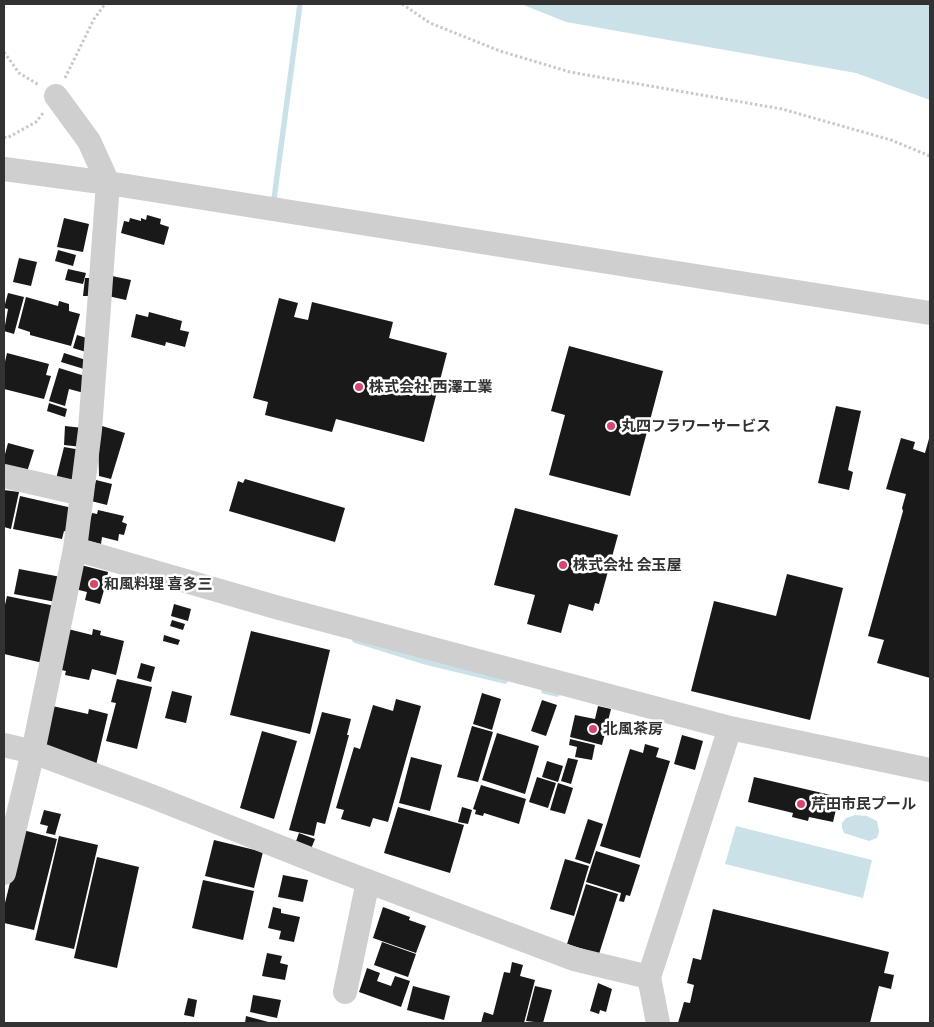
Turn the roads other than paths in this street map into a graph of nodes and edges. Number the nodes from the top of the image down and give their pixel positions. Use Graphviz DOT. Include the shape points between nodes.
graph roads {
  1 [pos="56,96"];
  2 [pos="4,170"];
  3 [pos="108,183"];
  4 [pos="930,313"];
  5 [pos="4,476"];
  6 [pos="82,494"];
  7 [pos="75,549"];
  8 [pos="730,728"];
  9 [pos="4,745"];
  10 [pos="34,752"];
  11 [pos="930,770"];
  12 [pos="4,874"];
  13 [pos="368,881"];
  14 [pos="649,977"];
  15 [pos="345,992"];
  16 [pos="658,1023"];
  1 -- 3 [label="street" via="89,141"];
  2 -- 3 [label="street"];
  3 -- 4 [label="street"];
  3 -- 6 [label="street" via="90,430"];
  5 -- 6 [label="street"];
  6 -- 7 [label="street"];
  7 -- 8 [label="street" via="279,608"];
  7 -- 10 [label="street"];
  8 -- 11 [label="street"];
  8 -- 14 [label="street"];
  9 -- 10 [label="street"];
  10 -- 12 [label="street"];
  10 -- 13 [label="street"];
  13 -- 14 [label="street" via="574,959"];
  13 -- 15 [label="street"];
  14 -- 16 [label="street"];
}
